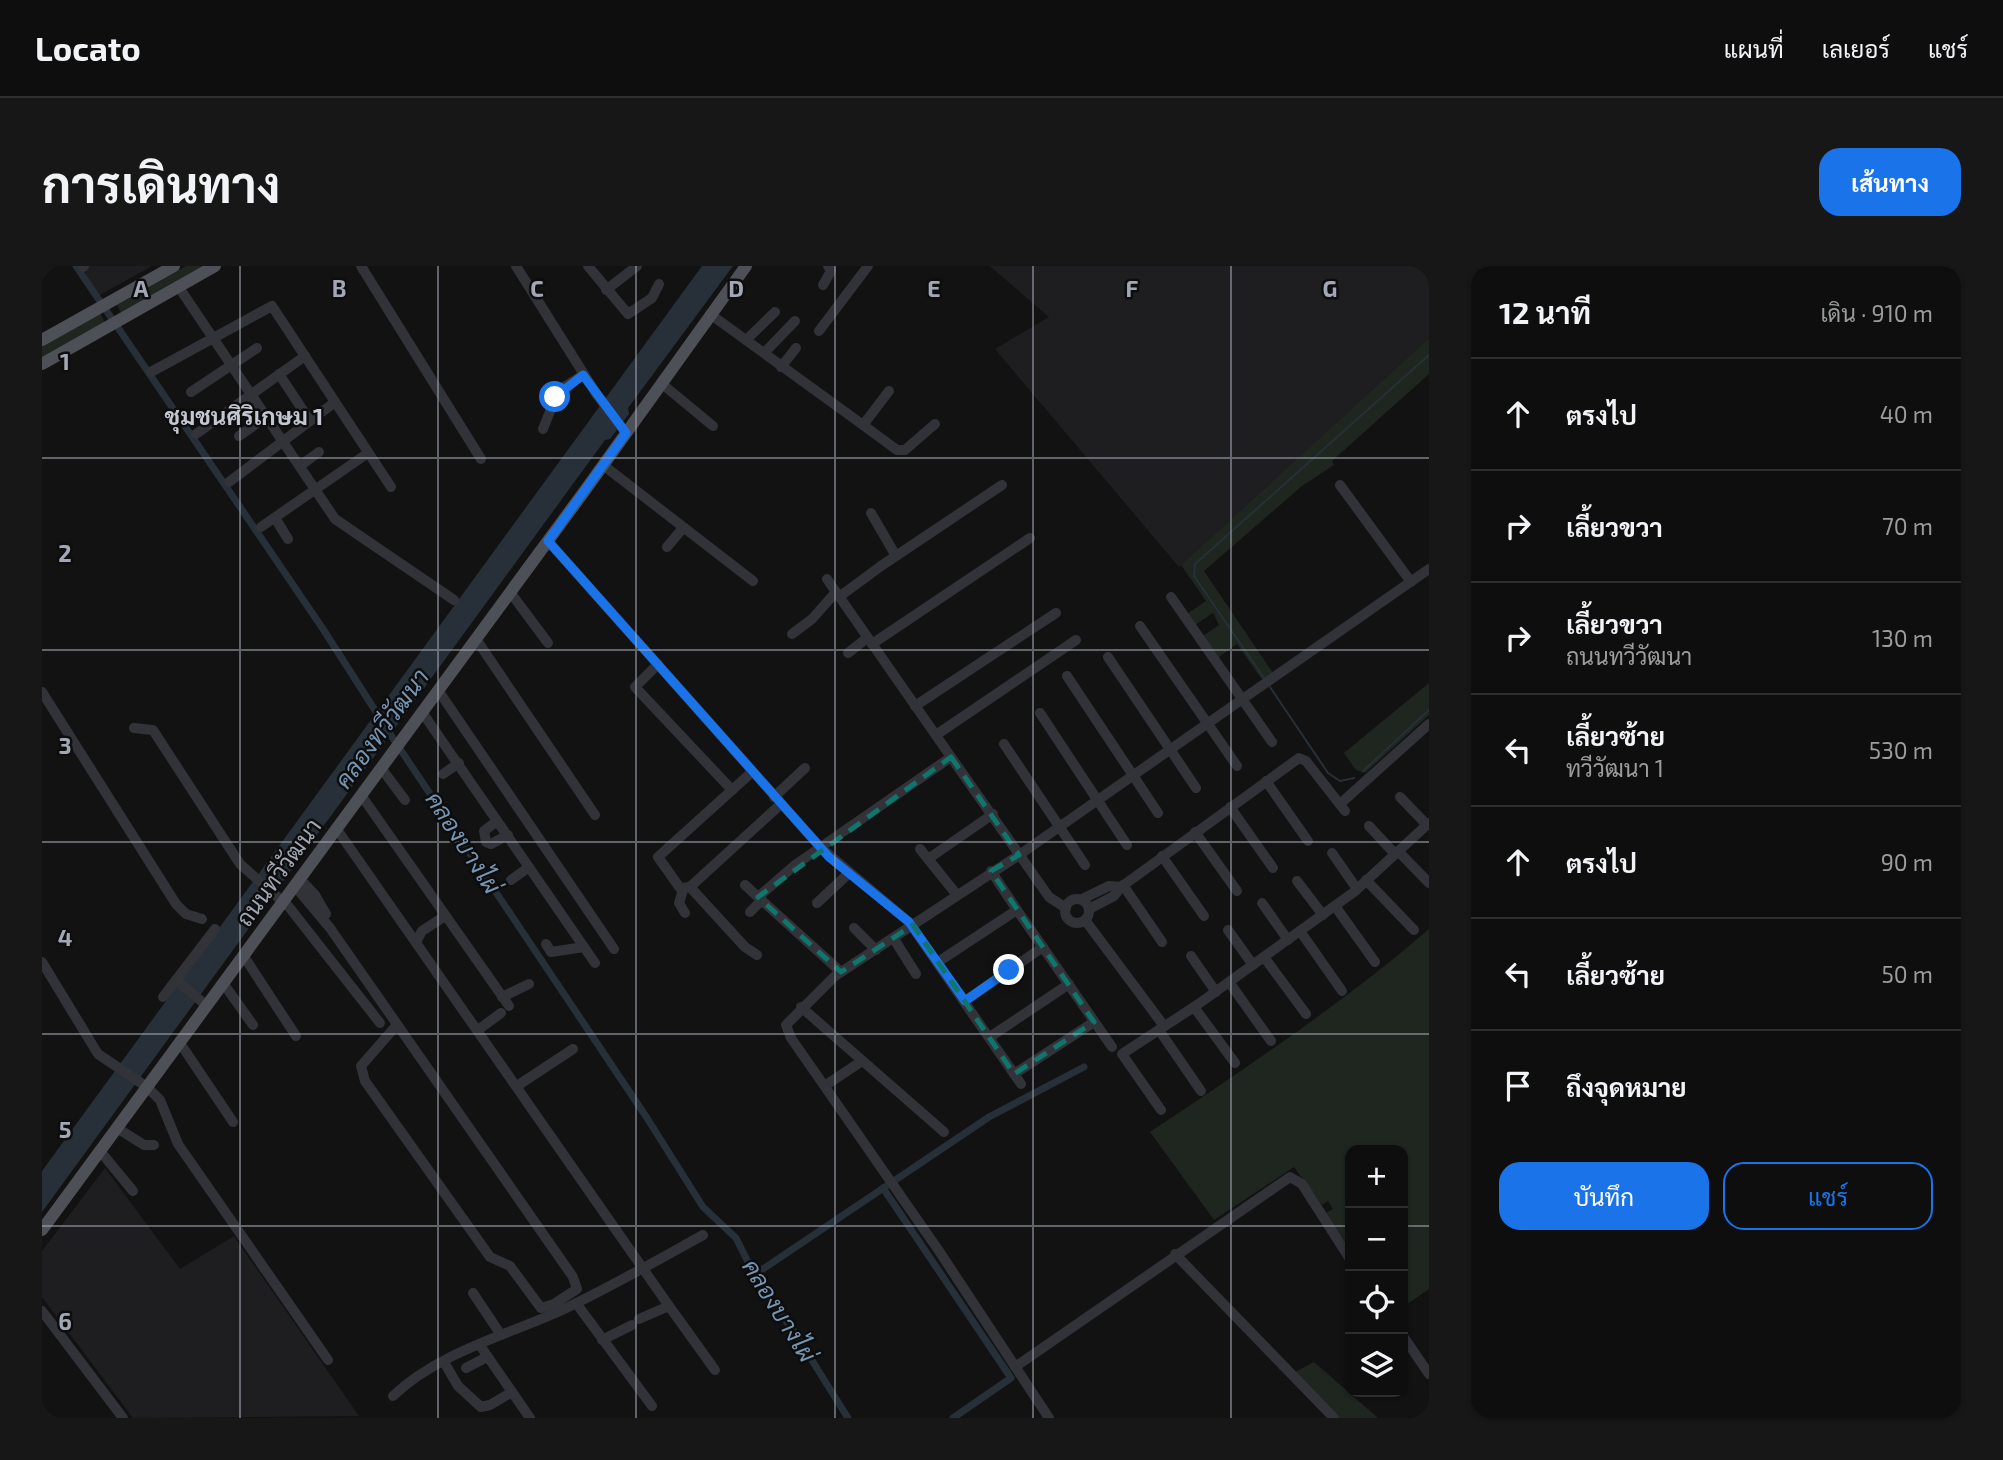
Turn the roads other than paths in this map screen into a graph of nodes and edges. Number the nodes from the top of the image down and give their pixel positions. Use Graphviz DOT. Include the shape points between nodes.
graph roads {
  1 [pos="215,266"];
  2 [pos="361,266"];
  3 [pos="516,266"];
  4 [pos="637,266"];
  5 [pos="746,266"];
  6 [pos="828,266"];
  7 [pos="869,266"];
  8 [pos="592,267"];
  9 [pos="167,268"];
  10 [pos="659,284"];
  11 [pos="823,285"];
  12 [pos="174,288"];
  13 [pos="606,289"];
  14 [pos="775,312"];
  15 [pos="710,314"];
  16 [pos="795,321"];
  17 [pos="819,331"];
  18 [pos="212,338"];
  19 [pos="42,340"];
  20 [pos="746,340"];
  21 [pos="257,348"];
  22 [pos="796,348"];
  23 [pos="764,353"];
  24 [pos="305,356"];
  25 [pos="42,364"];
  26 [pos="230,365"];
  27 [pos="781,366"];
  28 [pos="151,372"];
  29 [pos="279,374"];
  30 [pos="583,375"];
  31 [pos="661,383"];
  32 [pos="889,391"];
  33 [pos="191,392"];
  34 [pos="250,395"];
  35 [pos="335,402"];
  36 [pos="266,417"];
  37 [pos="310,421"];
  38 [pos="935,424"];
  39 [pos="863,425"];
  40 [pos="713,426"];
  41 [pos="543,429"];
  42 [pos="622,429"];
  43 [pos="196,434"];
  44 [pos="239,436"];
  45 [pos="283,442"];
  46 [pos="319,452"];
  47 [pos="369,453"];
  48 [pos="481,459"];
  49 [pos="603,465"];
  50 [pos="300,466"];
  51 [pos="229,482"];
  52 [pos="1002,485"];
  53 [pos="1340,485"];
  54 [pos="391,487"];
  55 [pos="316,490"];
  56 [pos="871,513"];
  57 [pos="275,518"];
  58 [pos="261,527"];
  59 [pos="683,528"];
  60 [pos="1030,538"];
  61 [pos="288,539"];
  62 [pos="548,541"];
  63 [pos="667,547"];
  64 [pos="896,556"];
  65 [pos="1429,569"];
  66 [pos="827,579"];
  67 [pos="753,581"];
  68 [pos="1411,582"];
  69 [pos="510,592"];
  70 [pos="838,594"];
  71 [pos="1171,597"];
  72 [pos="454,600"];
  73 [pos="1056,613"];
  74 [pos="1140,626"];
  75 [pos="792,634"];
  76 [pos="476,639"];
  77 [pos="1076,640"];
  78 [pos="869,641"];
  79 [pos="548,643"];
  80 [pos="848,653"];
  81 [pos="1108,657"];
  82 [pos="658,664"];
  83 [pos="1067,677"];
  84 [pos="438,690"];
  85 [pos="42,692"];
  86 [pos="1243,699"];
  87 [pos="915,706"];
  88 [pos="422,712"];
  89 [pos="1040,713"];
  90 [pos="1207,724"];
  91 [pos="1429,724"];
  92 [pos="134,728"];
  93 [pos="936,735"];
  94 [pos="1272,742"];
  95 [pos="1004,744"];
  96 [pos="1170,749"];
  97 [pos="951,757"];
  98 [pos="459,763"];
  99 [pos="1237,766"];
  100 [pos="381,768"];
  101 [pos="805,768"];
  102 [pos="752,772"];
  103 [pos="443,774"];
  104 [pos="1132,774"];
  105 [pos="1266,781"];
  106 [pos="1196,788"];
  107 [pos="732,790"];
  108 [pos="361,794"];
  109 [pos="1400,797"];
  110 [pos="1096,799"];
  111 [pos="405,800"];
  112 [pos="778,801"];
  113 [pos="1230,807"];
  114 [pos="1158,813"];
  115 [pos="993,814"];
  116 [pos="594,815"];
  117 [pos="498,821"];
  118 [pos="1428,824"];
  119 [pos="1057,825"];
  120 [pos="1369,826"];
  121 [pos="336,828"];
  122 [pos="1195,832"];
  123 [pos="508,835"];
  124 [pos="1308,841"];
  125 [pos="1127,845"];
  126 [pos="820,847"];
  127 [pos="920,849"];
  128 [pos="1332,853"];
  129 [pos="1397,853"];
  130 [pos="1019,855"];
  131 [pos="1162,856"];
  132 [pos="928,859"];
  133 [pos="1085,865"];
  134 [pos="529,867"];
  135 [pos="1273,868"];
  136 [pos="990,872"];
  137 [pos="849,873"];
  138 [pos="511,880"];
  139 [pos="1366,880"];
  140 [pos="1297,881"];
  141 [pos="296,882"];
  142 [pos="1429,883"];
  143 [pos="744,886"];
  144 [pos="1122,886"];
  145 [pos="687,888"];
  146 [pos="1357,889"];
  147 [pos="1237,891"];
  148 [pos="957,895"];
  149 [pos="278,896"];
  150 [pos="760,898"];
  151 [pos="1082,899"];
  152 [pos="817,903"];
  153 [pos="1262,903"];
  154 [pos="1335,906"];
  155 [pos="1066,908"];
  156 [pos="1089,909"];
  157 [pos="1017,910"];
  158 [pos="750,912"];
  159 [pos="685,913"];
  160 [pos="445,915"];
  161 [pos="1323,915"];
  162 [pos="1204,916"];
  163 [pos="202,919"];
  164 [pos="1085,920"];
  165 [pos="911,926"];
  166 [pos="854,928"];
  167 [pos="215,929"];
  168 [pos="1228,930"];
  169 [pos="1414,930"];
  170 [pos="1300,931"];
  171 [pos="894,939"];
  172 [pos="417,940"];
  173 [pos="1288,940"];
  174 [pos="1162,942"];
  175 [pos="546,944"];
  176 [pos="584,947"];
  177 [pos="1043,947"];
  178 [pos="614,949"];
  179 [pos="876,950"];
  180 [pos="243,955"];
  181 [pos="757,955"];
  182 [pos="1191,956"];
  183 [pos="1264,957"];
  184 [pos="1375,961"];
  185 [pos="42,962"];
  186 [pos="938,962"];
  187 [pos="595,963"];
  188 [pos="1253,965"];
  189 [pos="841,972"];
  190 [pos="916,974"];
  191 [pos="176,981"];
  192 [pos="1229,982"];
  193 [pos="223,983"];
  194 [pos="529,984"];
  195 [pos="1069,984"];
  196 [pos="1342,991"];
  197 [pos="1216,992"];
  198 [pos="163,997"];
  199 [pos="965,1001"];
  200 [pos="203,1003"];
  201 [pos="504,1005"];
  202 [pos="801,1007"];
  203 [pos="1194,1007"];
  204 [pos="1306,1014"];
  205 [pos="1094,1022"];
  206 [pos="380,1023"];
  207 [pos="253,1025"];
  208 [pos="396,1026"];
  209 [pos="1161,1028"];
  210 [pos="478,1030"];
  211 [pos="296,1036"];
  212 [pos="990,1037"];
  213 [pos="1271,1041"];
  214 [pos="180,1043"];
  215 [pos="1112,1047"];
  216 [pos="573,1049"];
  217 [pos="862,1061"];
  218 [pos="1235,1063"];
  219 [pos="1014,1074"];
  220 [pos="1021,1084"];
  221 [pos="826,1085"];
  222 [pos="517,1086"];
  223 [pos="147,1087"];
  224 [pos="1201,1091"];
  225 [pos="1161,1110"];
  226 [pos="233,1122"];
  227 [pos="117,1128"];
  228 [pos="944,1132"];
  229 [pos="154,1145"];
  230 [pos="100,1151"];
  231 [pos="133,1191"];
  232 [pos="42,1230"];
  233 [pos="703,1235"];
  234 [pos="1345,1251"];
  235 [pos="1175,1254"];
  236 [pos="643,1269"];
  237 [pos="473,1293"];
  238 [pos="576,1303"];
  239 [pos="669,1306"];
  240 [pos="42,1311"];
  241 [pos="501,1335"];
  242 [pos="602,1340"];
  243 [pos="1408,1343"];
  244 [pos="479,1345"];
  245 [pos="487,1357"];
  246 [pos="328,1360"];
  247 [pos="444,1362"];
  248 [pos="1015,1367"];
  249 [pos="466,1368"];
  250 [pos="715,1370"];
  251 [pos="1429,1374"];
  252 [pos="512,1392"];
  253 [pos="393,1396"];
  254 [pos="652,1406"];
  255 [pos="123,1418"];
  256 [pos="530,1418"];
  257 [pos="1048,1418"];
  258 [pos="1334,1418"];
  1 -- 12 [label="main road"];
  2 -- 48 [label="street"];
  3 -- 30 [label="street"];
  4 -- 13 [label="street"];
  5 -- 15 [label="main road, ถนนทวีวัฒนา"];
  6 -- 11 [label="street" via="831,271"];
  7 -- 17 [label="street"];
  8 -- 13 [label="street"];
  9 -- 19 [label="main road"];
  10 -- 13 [label="street" via="652,298 628,314"];
  12 -- 18 [label="street"];
  12 -- 25 [label="main road"];
  14 -- 20 [label="street"];
  15 -- 20 [label="street"];
  15 -- 31 [label="main road, ถนนทวีวัฒนา"];
  16 -- 23 [label="street"];
  18 -- 24 [label="street" via="271,306"];
  18 -- 26 [label="street"];
  18 -- 28 [label="street"];
  20 -- 23 [label="street"];
  21 -- 26 [label="street"];
  22 -- 27 [label="street"];
  23 -- 27 [label="street"];
  24 -- 29 [label="street"];
  24 -- 35 [label="street"];
  26 -- 33 [label="street"];
  26 -- 34 [label="street"];
  27 -- 39 [label="street"];
  29 -- 34 [label="street"];
  29 -- 37 [label="street"];
  30 -- 41 [label="street" via="558,391"];
  30 -- 42 [label="street"];
  31 -- 40 [label="street"];
  31 -- 42 [label="main road, ถนนทวีวัฒนา"];
  32 -- 39 [label="street"];
  34 -- 36 [label="street"];
  34 -- 43 [label="street"];
  35 -- 37 [label="street"];
  35 -- 47 [label="street"];
  36 -- 44 [label="street"];
  36 -- 45 [label="street"];
  37 -- 45 [label="street"];
  38 -- 39 [label="street" via="902,451"];
  42 -- 49 [label="main road, ถนนทวีวัฒนา"];
  45 -- 50 [label="street"];
  45 -- 51 [label="street"];
  46 -- 50 [label="street"];
  47 -- 54 [label="street"];
  47 -- 55 [label="street"];
  49 -- 59 [label="street"];
  49 -- 62 [label="main road, ถนนทวีวัฒนา"];
  50 -- 55 [label="street"];
  52 -- 64 [label="street"];
  53 -- 68 [label="street"];
  55 -- 57 [label="street"];
  55 -- 72 [label="street" via="340,525"];
  56 -- 64 [label="street"];
  57 -- 58 [label="street"];
  57 -- 61 [label="street"];
  59 -- 63 [label="street"];
  59 -- 67 [label="street"];
  60 -- 78 [label="street"];
  62 -- 69 [label="main road, ถนนทวีวัฒนา"];
  62 -- 82 [label="street"];
  64 -- 70 [label="street"];
  65 -- 68 [label="street"];
  66 -- 70 [label="street"];
  68 -- 86 [label="street"];
  69 -- 76 [label="main road, ถนนทวีวัฒนา"];
  69 -- 79 [label="street"];
  70 -- 75 [label="street"];
  70 -- 78 [label="street"];
  71 -- 86 [label="street"];
  73 -- 87 [label="street"];
  74 -- 90 [label="street"];
  76 -- 84 [label="main road, ถนนทวีวัฒนา"];
  76 -- 116 [label="street"];
  77 -- 93 [label="street"];
  78 -- 80 [label="street"];
  78 -- 87 [label="street"];
  81 -- 96 [label="street"];
  82 -- 102 [label="street"];
  82 -- 107 [label="street" via="635,687"];
  83 -- 104 [label="street"];
  84 -- 88 [label="main road, ถนนทวีวัฒนา"];
  84 -- 178 [label="street"];
  85 -- 163 [label="street" via="176,904 186,914"];
  86 -- 90 [label="street"];
  86 -- 94 [label="street"];
  87 -- 93 [label="street"];
  88 -- 98 [label="street"];
  88 -- 100 [label="main road, ถนนทวีวัฒนา"];
  89 -- 110 [label="street"];
  90 -- 96 [label="street"];
  90 -- 99 [label="street"];
  91 -- 105 [label="street" via="1342,808 1300,758"];
  92 -- 149 [label="street" via="153,730 245,870"];
  93 -- 97 [label="street"];
  95 -- 119 [label="street"];
  96 -- 104 [label="street"];
  96 -- 106 [label="street"];
  97 -- 115 [label="street"];
  97 -- 126 [label="street"];
  98 -- 103 [label="street"];
  98 -- 117 [label="street"];
  100 -- 108 [label="main road, ถนนทวีวัฒนา"];
  100 -- 111 [label="street"];
  101 -- 112 [label="street"];
  102 -- 107 [label="street"];
  102 -- 112 [label="street"];
  104 -- 110 [label="street"];
  104 -- 114 [label="street"];
  105 -- 113 [label="street"];
  105 -- 124 [label="street"];
  107 -- 145 [label="street" via="658,857 663,868"];
  108 -- 121 [label="main road, ถนนทวีวัฒนา"];
  108 -- 160 [label="street"];
  109 -- 118 [label="street"];
  110 -- 119 [label="street"];
  110 -- 125 [label="street"];
  112 -- 126 [label="street"];
  112 -- 145 [label="street"];
  113 -- 122 [label="street"];
  113 -- 135 [label="street"];
  115 -- 130 [label="street"];
  115 -- 132 [label="street"];
  117 -- 123 [label="street"];
  117 -- 123 [label="street" via="484,831 485,842 491,844"];
  118 -- 129 [label="street"];
  119 -- 130 [label="street"];
  119 -- 133 [label="street"];
  120 -- 129 [label="street"];
  121 -- 141 [label="main road, ถนนทวีวัฒนา"];
  121 -- 172 [label="street"];
  122 -- 131 [label="street"];
  122 -- 147 [label="street"];
  123 -- 134 [label="street"];
  126 -- 137 [label="street"];
  126 -- 150 [label="street"];
  127 -- 132 [label="street"];
  128 -- 146 [label="street"];
  129 -- 139 [label="street"];
  129 -- 142 [label="street"];
  130 -- 136 [label="street"];
  130 -- 155 [label="street" via="1049,897"];
  131 -- 144 [label="street"];
  131 -- 162 [label="street"];
  132 -- 148 [label="street"];
  134 -- 138 [label="street"];
  134 -- 176 [label="street"];
  136 -- 148 [label="street"];
  136 -- 157 [label="street"];
  137 -- 152 [label="street"];
  137 -- 165 [label="street"];
  139 -- 146 [label="street"];
  139 -- 169 [label="street"];
  140 -- 161 [label="street"];
  141 -- 149 [label="main road, ถนนทวีวัฒนา"];
  141 -- 208 [label="street" via="316,895 330,928"];
  143 -- 150 [label="street"];
  144 -- 151 [label="street" via="1109,886"];
  144 -- 156 [label="street" via="1114,896"];
  144 -- 174 [label="street"];
  145 -- 159 [label="street" via="679,903"];
  145 -- 181 [label="street"];
  146 -- 154 [label="street"];
  148 -- 165 [label="street"];
  149 -- 180 [label="main road, ถนนทวีวัฒนา"];
  149 -- 206 [label="street"];
  150 -- 158 [label="street"];
  150 -- 189 [label="street"];
  151 -- 155 [label="street" via="1070,901"];
  151 -- 156 [label="street"];
  153 -- 173 [label="street"];
  154 -- 161 [label="street"];
  154 -- 184 [label="street"];
  155 -- 164 [label="street" via="1071,921"];
  156 -- 164 [label="street"];
  157 -- 177 [label="street"];
  157 -- 186 [label="street"];
  160 -- 172 [label="street"];
  160 -- 201 [label="street"];
  161 -- 170 [label="street"];
  164 -- 209 [label="street"];
  165 -- 171 [label="street"];
  165 -- 186 [label="street"];
  166 -- 179 [label="street"];
  167 -- 191 [label="street"];
  168 -- 188 [label="street"];
  170 -- 173 [label="street"];
  170 -- 196 [label="street"];
  171 -- 179 [label="street"];
  171 -- 190 [label="street"];
  172 -- 210 [label="street"];
  173 -- 183 [label="street"];
  175 -- 176 [label="street" via="551,952"];
  176 -- 187 [label="street"];
  177 -- 195 [label="street"];
  177 -- 199 [label="street"];
  179 -- 189 [label="street"];
  180 -- 193 [label="main road, ถนนทวีวัฒนา"];
  180 -- 211 [label="street"];
  182 -- 197 [label="street"];
  183 -- 188 [label="street"];
  183 -- 204 [label="street"];
  185 -- 223 [label="street" via="98,1054"];
  186 -- 199 [label="street"];
  188 -- 192 [label="street"];
  189 -- 202 [label="street"];
  191 -- 198 [label="street"];
  191 -- 200 [label="street"];
  192 -- 197 [label="street"];
  192 -- 213 [label="street"];
  193 -- 200 [label="main road, ถนนทวีวัฒนา"];
  193 -- 207 [label="street"];
  194 -- 201 [label="street"];
  195 -- 205 [label="street"];
  195 -- 212 [label="street"];
  197 -- 203 [label="street"];
  199 -- 212 [label="street"];
  200 -- 214 [label="main road, ถนนทวีวัฒนา"];
  201 -- 210 [label="street"];
  202 -- 217 [label="street"];
  202 -- 221 [label="street" via="786,1025 787,1032"];
  203 -- 209 [label="street"];
  203 -- 218 [label="street"];
  205 -- 215 [label="street"];
  205 -- 219 [label="street"];
  208 -- 208 [label="street" via="573,1277 577,1289 567,1297 541,1308 510,1266 490,1257 365,1080 361,1066"];
  209 -- 224 [label="street"];
  209 -- 225 [label="street" via="1122,1054"];
  210 -- 222 [label="street"];
  212 -- 219 [label="street"];
  214 -- 223 [label="main road, ถนนทวีวัฒนา"];
  214 -- 226 [label="street"];
  216 -- 222 [label="street"];
  217 -- 221 [label="street"];
  217 -- 228 [label="street"];
  219 -- 220 [label="street"];
  221 -- 248 [label="street"];
  222 -- 236 [label="street"];
  223 -- 227 [label="main road, ถนนทวีวัฒนา"];
  223 -- 246 [label="street" via="160,1100 178,1144"];
  227 -- 229 [label="street" via="144,1145"];
  227 -- 230 [label="main road, ถนนทวีวัฒนา"];
  230 -- 231 [label="street"];
  230 -- 232 [label="main road, ถนนทวีวัฒนา"];
  233 -- 236 [label="street"];
  234 -- 235 [label="street" via="1302,1184 1290,1177"];
  235 -- 248 [label="street"];
  235 -- 258 [label="street"];
  236 -- 238 [label="street"];
  236 -- 239 [label="street"];
  237 -- 241 [label="street"];
  238 -- 241 [label="street"];
  238 -- 242 [label="street"];
  239 -- 242 [label="street"];
  239 -- 250 [label="street"];
  240 -- 255 [label="street"];
  241 -- 244 [label="street"];
  242 -- 254 [label="street"];
  243 -- 251 [label="street"];
  244 -- 245 [label="street"];
  244 -- 247 [label="street"];
  245 -- 249 [label="street"];
  245 -- 252 [label="street"];
  247 -- 252 [label="street" via="458,1386 481,1407"];
  247 -- 253 [label="street"];
  248 -- 257 [label="street"];
  252 -- 256 [label="street"];
}
